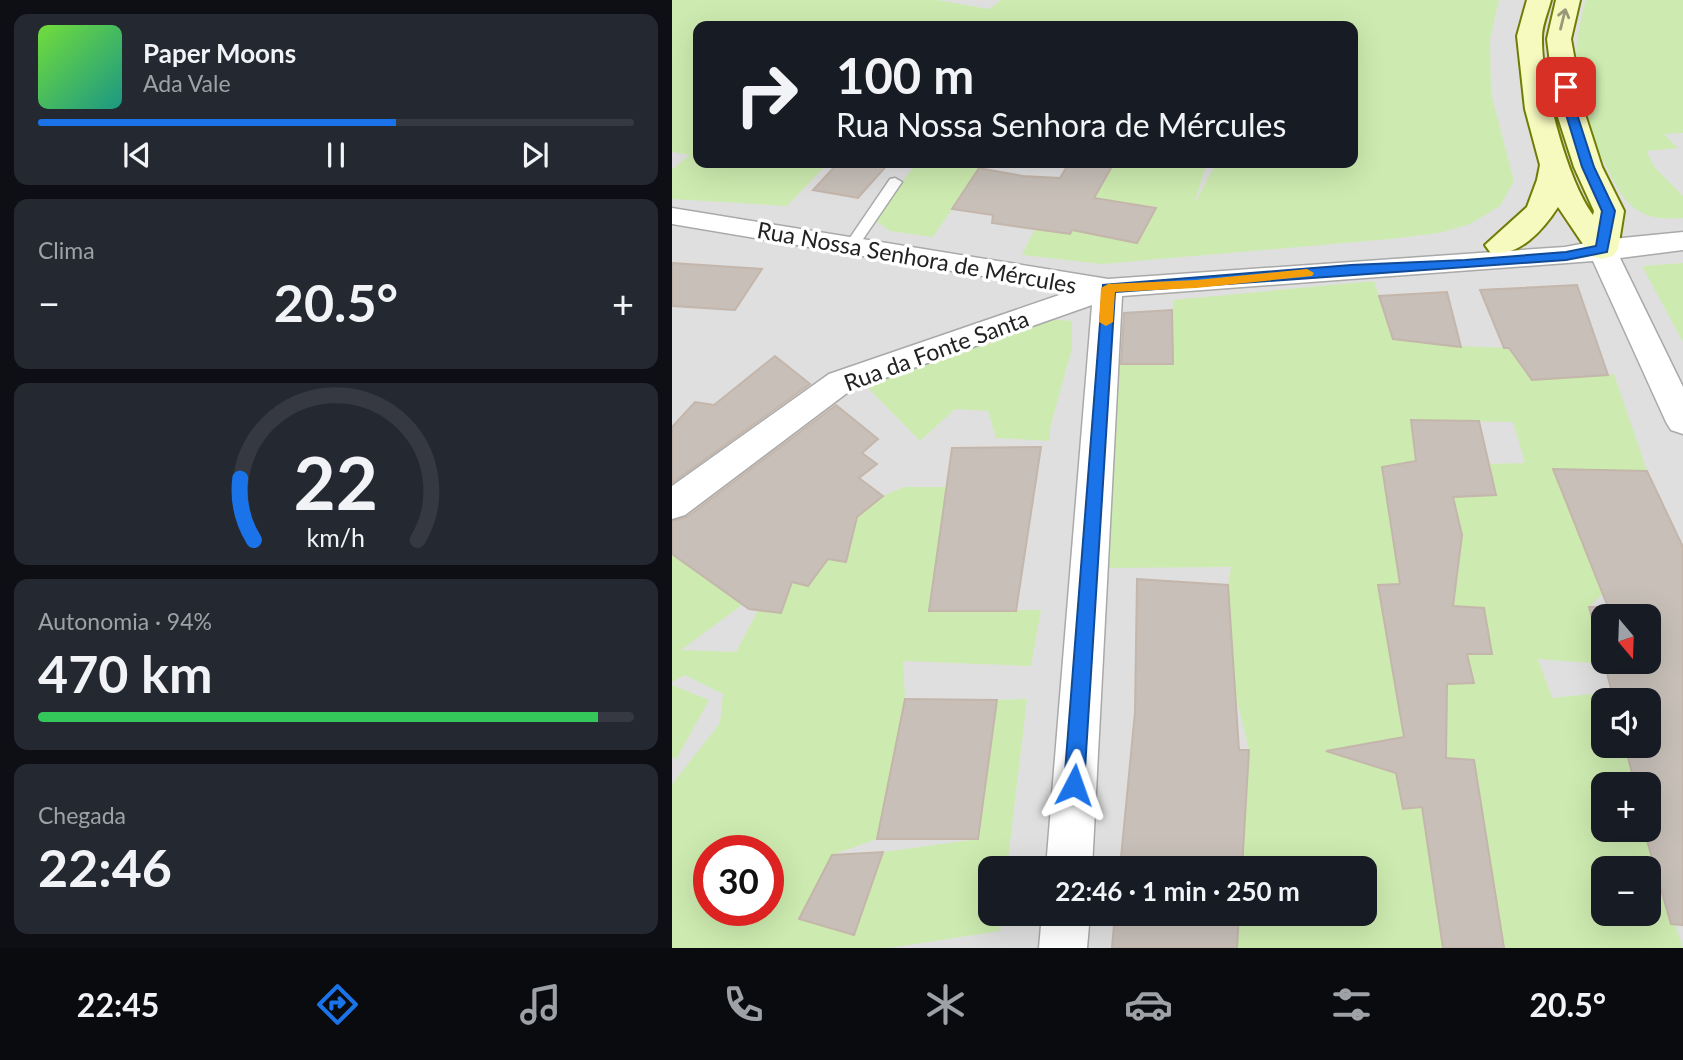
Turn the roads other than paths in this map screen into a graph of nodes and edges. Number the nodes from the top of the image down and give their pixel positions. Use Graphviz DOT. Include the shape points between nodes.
graph roads {
  1 [pos="1539,0"];
  2 [pos="1568,0"];
  3 [pos="1554,166"];
  4 [pos="895,182"];
  5 [pos="672,216"];
  6 [pos="1683,241"];
  7 [pos="1501,245"];
  8 [pos="852,246"];
  9 [pos="1602,249"];
  10 [pos="1415,266"];
  11 [pos="1108,288"];
  12 [pos="1683,422"];
  13 [pos="672,505"];
  14 [pos="1070,856"];
  15 [pos="1065,926"];
  16 [pos="1063,948"];
  1 -- 3 [label="main road" via="1529,36 1538,110"];
  9 -- 2 [label="main road, one-way" via="1609,211 1588,167 1570,111 1559,39"];
  3 -- 7 [label="main road" via="1551,192 1536,220"];
  3 -- 9 [label="main road" via="1575,212"];
  4 -- 8 [label="lane"];
  5 -- 8 [label="street, Rua Nossa Senhora de Mércules"];
  6 -- 9 [label="street, Rua Nossa Senhora de Mércules"];
  7 -- 9 [label="street, Rua Nossa Senhora de Mércules" via="1549,234 1574,236"];
  7 -- 10 [label="street, Rua Nossa Senhora de Mércules"];
  8 -- 11 [label="street, Rua Nossa Senhora de Mércules"];
  9 -- 10 [label="street, Rua Nossa Senhora de Mércules" via="1566,256"];
  9 -- 12 [label="street"];
  10 -- 11 [label="street, Rua Nossa Senhora de Mércules"];
  11 -- 13 [label="street, Rua da Fonte Santa" via="840,382"];
  11 -- 14 [label="street"];
  15 -- 16 [label="street"];
}
